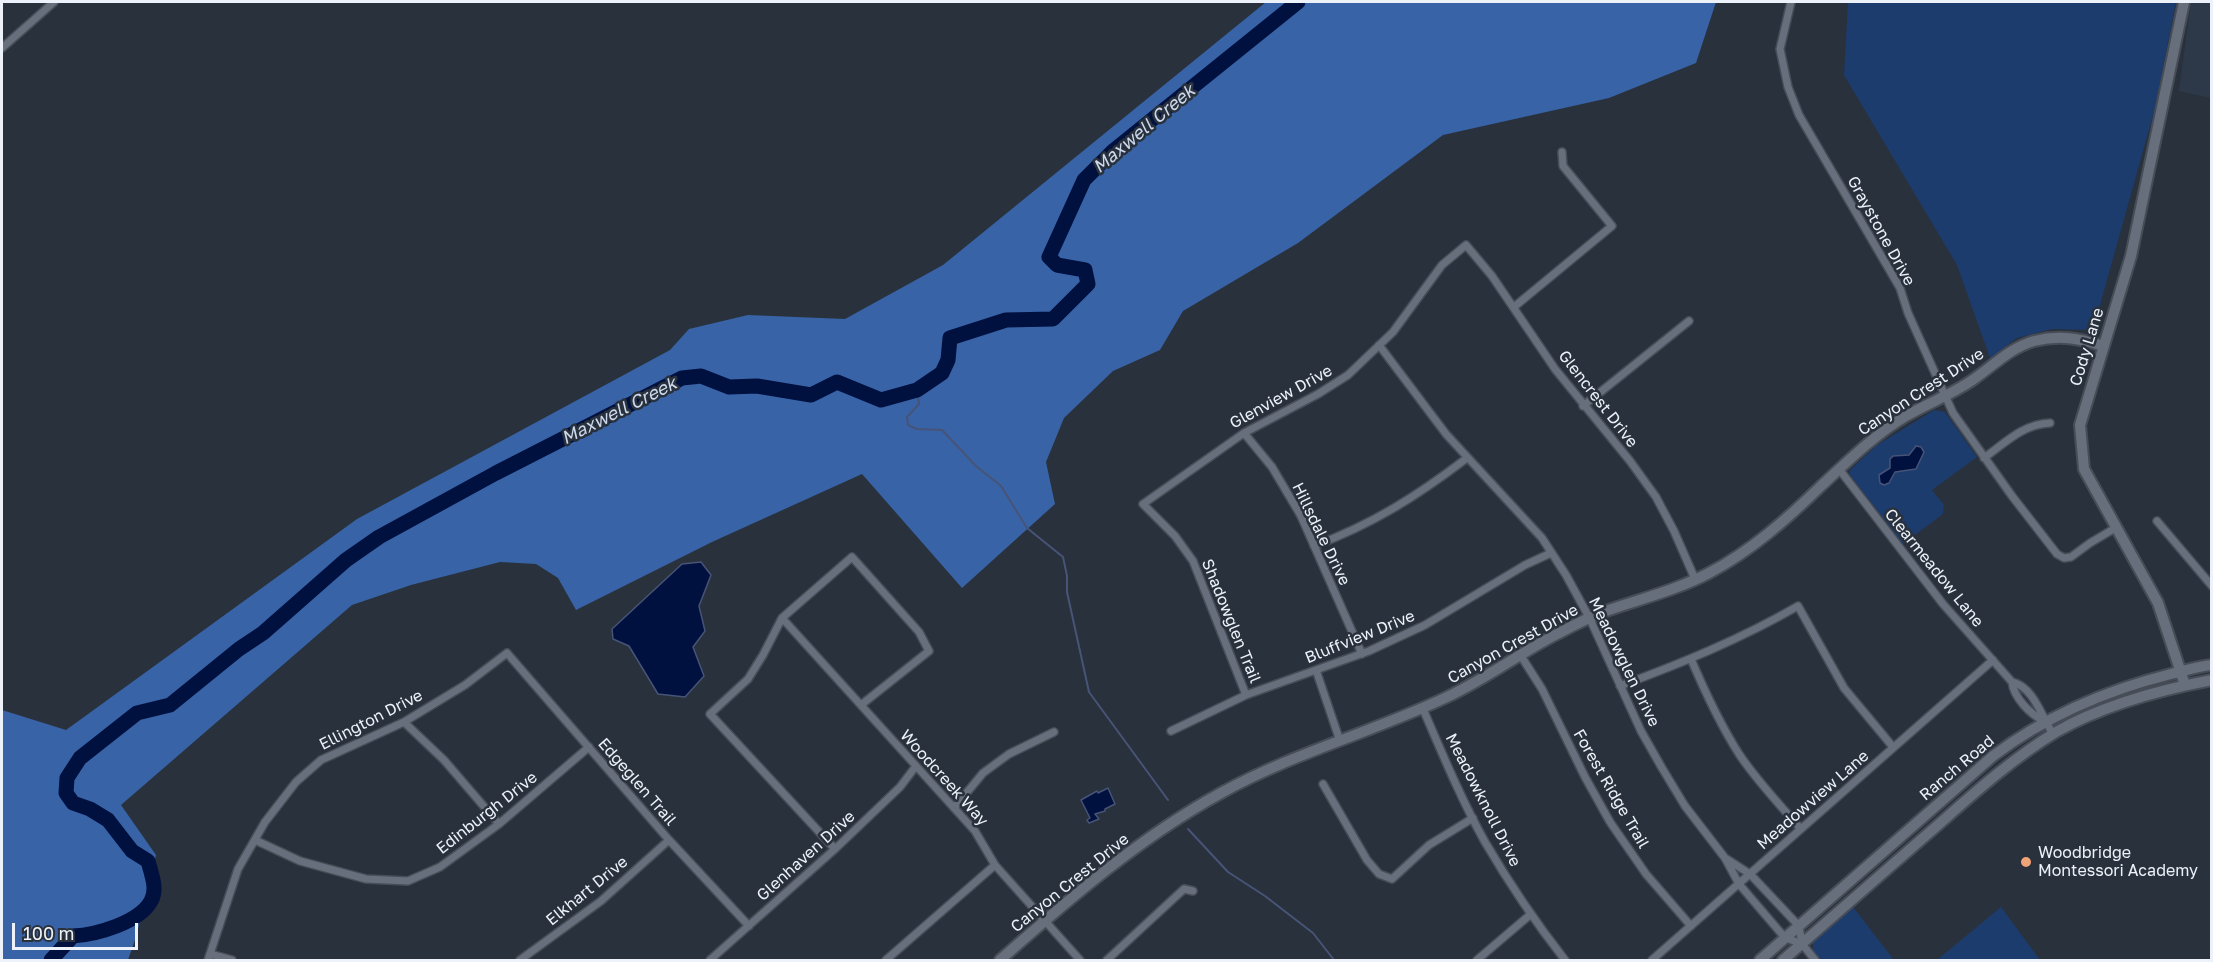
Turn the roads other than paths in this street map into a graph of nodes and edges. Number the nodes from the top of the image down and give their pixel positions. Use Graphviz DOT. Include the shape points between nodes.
graph roads {
  1 [pos="54,2"];
  2 [pos="1791,2"];
  3 [pos="2184,2"];
  4 [pos="2,48"];
  5 [pos="1562,152"];
  6 [pos="1466,245"];
  7 [pos="1514,307"];
  8 [pos="1689,321"];
  9 [pos="1379,345"];
  10 [pos="2103,346"];
  11 [pos="1945,396"];
  12 [pos="1583,406"];
  13 [pos="2050,423"];
  14 [pos="1244,433"];
  15 [pos="1467,458"];
  16 [pos="1984,458"];
  17 [pos="1839,469"];
  18 [pos="1143,504"];
  19 [pos="2157,521"];
  20 [pos="2117,527"];
  21 [pos="1314,546"];
  22 [pos="1551,553"];
  23 [pos="1695,579"];
  24 [pos="2211,586"];
  25 [pos="782,618"];
  26 [pos="1590,619"];
  27 [pos="507,653"];
  28 [pos="1362,654"];
  29 [pos="1521,656"];
  30 [pos="1691,659"];
  31 [pos="1993,660"];
  32 [pos="2211,665"];
  33 [pos="1316,670"];
  34 [pos="2180,672"];
  35 [pos="2211,681"];
  36 [pos="2185,685"];
  37 [pos="1620,686"];
  38 [pos="1246,695"];
  39 [pos="861,705"];
  40 [pos="1423,709"];
  41 [pos="2044,721"];
  42 [pos="405,722"];
  43 [pos="1171,731"];
  44 [pos="1054,732"];
  45 [pos="2053,734"];
  46 [pos="1340,741"];
  47 [pos="589,747"];
  48 [pos="1893,747"];
  49 [pos="916,766"];
  50 [pos="1323,784"];
  51 [pos="954,808"];
  52 [pos="1473,818"];
  53 [pos="499,824"];
  54 [pos="1801,829"];
  55 [pos="255,840"];
  56 [pos="669,840"];
  57 [pos="836,849"];
  58 [pos="1725,858"];
  59 [pos="995,865"];
  60 [pos="1750,874"];
  61 [pos="1739,884"];
  62 [pos="1193,891"];
  63 [pos="1531,914"];
  64 [pos="1044,921"];
  65 [pos="749,926"];
  66 [pos="1691,926"];
  67 [pos="1799,926"];
  68 [pos="1786,938"];
  69 [pos="1802,944"];
  70 [pos="209,957"];
  71 [pos="232,960"];
  72 [pos="520,960"];
  73 [pos="710,960"];
  74 [pos="886,960"];
  75 [pos="1000,960"];
  76 [pos="1080,960"];
  77 [pos="1107,960"];
  78 [pos="1477,960"];
  79 [pos="1565,960"];
  80 [pos="1652,960"];
  81 [pos="1760,960"];
  82 [pos="1783,960"];
  83 [pos="1815,960"];
  1 -- 4 [label="street"];
  2 -- 11 [label="street, Graystone Drive" via="1780,49 1788,87 1799,115 1900,288"];
  3 -- 10 [label="street, Cody Lane" via="2131,256"];
  5 -- 7 [label="street" via="1563,166 1612,226"];
  6 -- 7 [label="street, Glencrest Drive"];
  6 -- 9 [label="street, Glenview Drive" via="1442,265 1393,333"];
  7 -- 12 [label="street, Glencrest Drive"];
  8 -- 12 [label="street"];
  9 -- 14 [label="street, Glenview Drive" via="1348,375"];
  9 -- 15 [label="street, Meadowglen Drive"];
  10 -- 11 [label="street, Canyon Crest Drive" via="2075,337 2036,341 2016,348"];
  10 -- 20 [label="street, Cody Lane" via="2080,425 2085,469"];
  11 -- 16 [label="street, Graystone Drive"];
  11 -- 17 [label="street, Canyon Crest Drive" via="1871,440"];
  12 -- 23 [label="street, Glencrest Drive" via="1656,497"];
  13 -- 16 [label="street" via="2026,427"];
  14 -- 18 [label="street, Glenview Drive"];
  14 -- 21 [label="street, Hillsdale Drive" via="1287,491"];
  15 -- 21 [label="street" via="1385,513 1350,533"];
  15 -- 22 [label="street, Meadowglen Drive" via="1542,538"];
  16 -- 20 [label="street, Graystone Drive" via="2064,558"];
  17 -- 23 [label="street, Canyon Crest Drive" via="1756,543"];
  17 -- 31 [label="street, Clearmeadow Lane" via="1942,604"];
  18 -- 38 [label="street, Shadowglen Trail" via="1192,561"];
  19 -- 24 [label="street"];
  20 -- 34 [label="street, Cody Lane" via="2158,603"];
  21 -- 28 [label="street, Hillsdale Drive"];
  22 -- 26 [label="street, Meadowglen Drive"];
  22 -- 28 [label="street, Bluffview Drive" via="1425,625"];
  23 -- 26 [label="street, Canyon Crest Drive"];
  25 -- 39 [label="street, Woodcreek Way"];
  25 -- 39 [label="street" via="852,557 919,632 929,651"];
  25 -- 57 [label="street" via="748,679 710,714"];
  26 -- 29 [label="street, Canyon Crest Drive"];
  26 -- 37 [label="street, Meadowglen Drive"];
  27 -- 42 [label="street, Ellington Drive"];
  27 -- 47 [label="street, Edgeglen Trail"];
  28 -- 33 [label="street, Bluffview Drive"];
  29 -- 40 [label="street, Canyon Crest Drive"];
  29 -- 66 [label="street, Forest Ridge Trail" via="1610,822 1646,874"];
  30 -- 37 [label="street"];
  30 -- 48 [label="street" via="1798,606 1844,688"];
  30 -- 54 [label="street" via="1740,754"];
  31 -- 41 [label="street, Clearmeadow Lane" via="2012,682 2013,691 2034,716"];
  31 -- 48 [label="street, Meadowview Lane"];
  32 -- 34 [label="street, Ranch Road"];
  33 -- 38 [label="street, Bluffview Drive"];
  33 -- 46 [label="street"];
  34 -- 36 [label="street, Cody Lane"];
  34 -- 41 [label="street, Ranch Road" via="2110,692"];
  35 -- 36 [label="street, Ranch Road"];
  36 -- 45 [label="street, Ranch Road" via="2139,697"];
  37 -- 58 [label="street, Meadowglen Drive" via="1667,778"];
  38 -- 43 [label="street, Bluffview Drive"];
  39 -- 49 [label="street, Woodcreek Way"];
  40 -- 46 [label="street, Canyon Crest Drive"];
  40 -- 52 [label="street, Meadowknoll Drive"];
  41 -- 45 [label="street, Clearmeadow Lane"];
  41 -- 67 [label="street, Ranch Road" via="1993,756"];
  42 -- 53 [label="street"];
  42 -- 55 [label="street, Ellington Drive" via="321,760 296,782"];
  44 -- 51 [label="street" via="983,773"];
  45 -- 69 [label="street, Ranch Road" via="1988,782"];
  46 -- 64 [label="street, Canyon Crest Drive" via="1220,793 1129,851"];
  47 -- 53 [label="street, Edinburgh Drive"];
  47 -- 56 [label="street, Edgeglen Trail"];
  48 -- 54 [label="street, Meadowview Lane"];
  49 -- 51 [label="street, Woodcreek Way"];
  49 -- 57 [label="street, Glenhaven Drive" via="900,787"];
  50 -- 52 [label="street" via="1366,860 1379,874 1392,879 1429,845"];
  51 -- 59 [label="street, Woodcreek Way" via="975,831"];
  52 -- 63 [label="street, Meadowknoll Drive"];
  53 -- 55 [label="street, Edinburgh Drive" via="440,867 408,881 366,879 300,861"];
  54 -- 60 [label="street, Meadowview Lane"];
  55 -- 70 [label="street, Ellington Drive" via="238,869"];
  56 -- 65 [label="street, Edgeglen Trail"];
  56 -- 72 [label="street, Elkhart Drive" via="601,901"];
  57 -- 65 [label="street, Glenhaven Drive"];
  58 -- 60 [label="street, Meadowglen Drive"];
  58 -- 61 [label="street, Meadowglen Drive"];
  59 -- 64 [label="street, Woodcreek Way"];
  59 -- 74 [label="street"];
  60 -- 61 [label="street, Meadowview Lane"];
  60 -- 67 [label="street, Meadowglen Drive"];
  61 -- 66 [label="street, Meadowview Lane"];
  61 -- 68 [label="street, Meadowglen Drive"];
  62 -- 77 [label="street" via="1184,889"];
  63 -- 78 [label="street"];
  63 -- 79 [label="street, Meadowknoll Drive"];
  64 -- 75 [label="street, Canyon Crest Drive"];
  64 -- 76 [label="street, Woodcreek Way"];
  65 -- 73 [label="street, Glenhaven Drive"];
  66 -- 80 [label="street, Meadowview Lane"];
  67 -- 68 [label="street, Ranch Road"];
  67 -- 69 [label="street"];
  68 -- 69 [label="street, Meadowglen Drive"];
  68 -- 81 [label="street, Ranch Road"];
  69 -- 82 [label="street, Ranch Road"];
  69 -- 83 [label="street"];
  70 -- 71 [label="street"];
}
